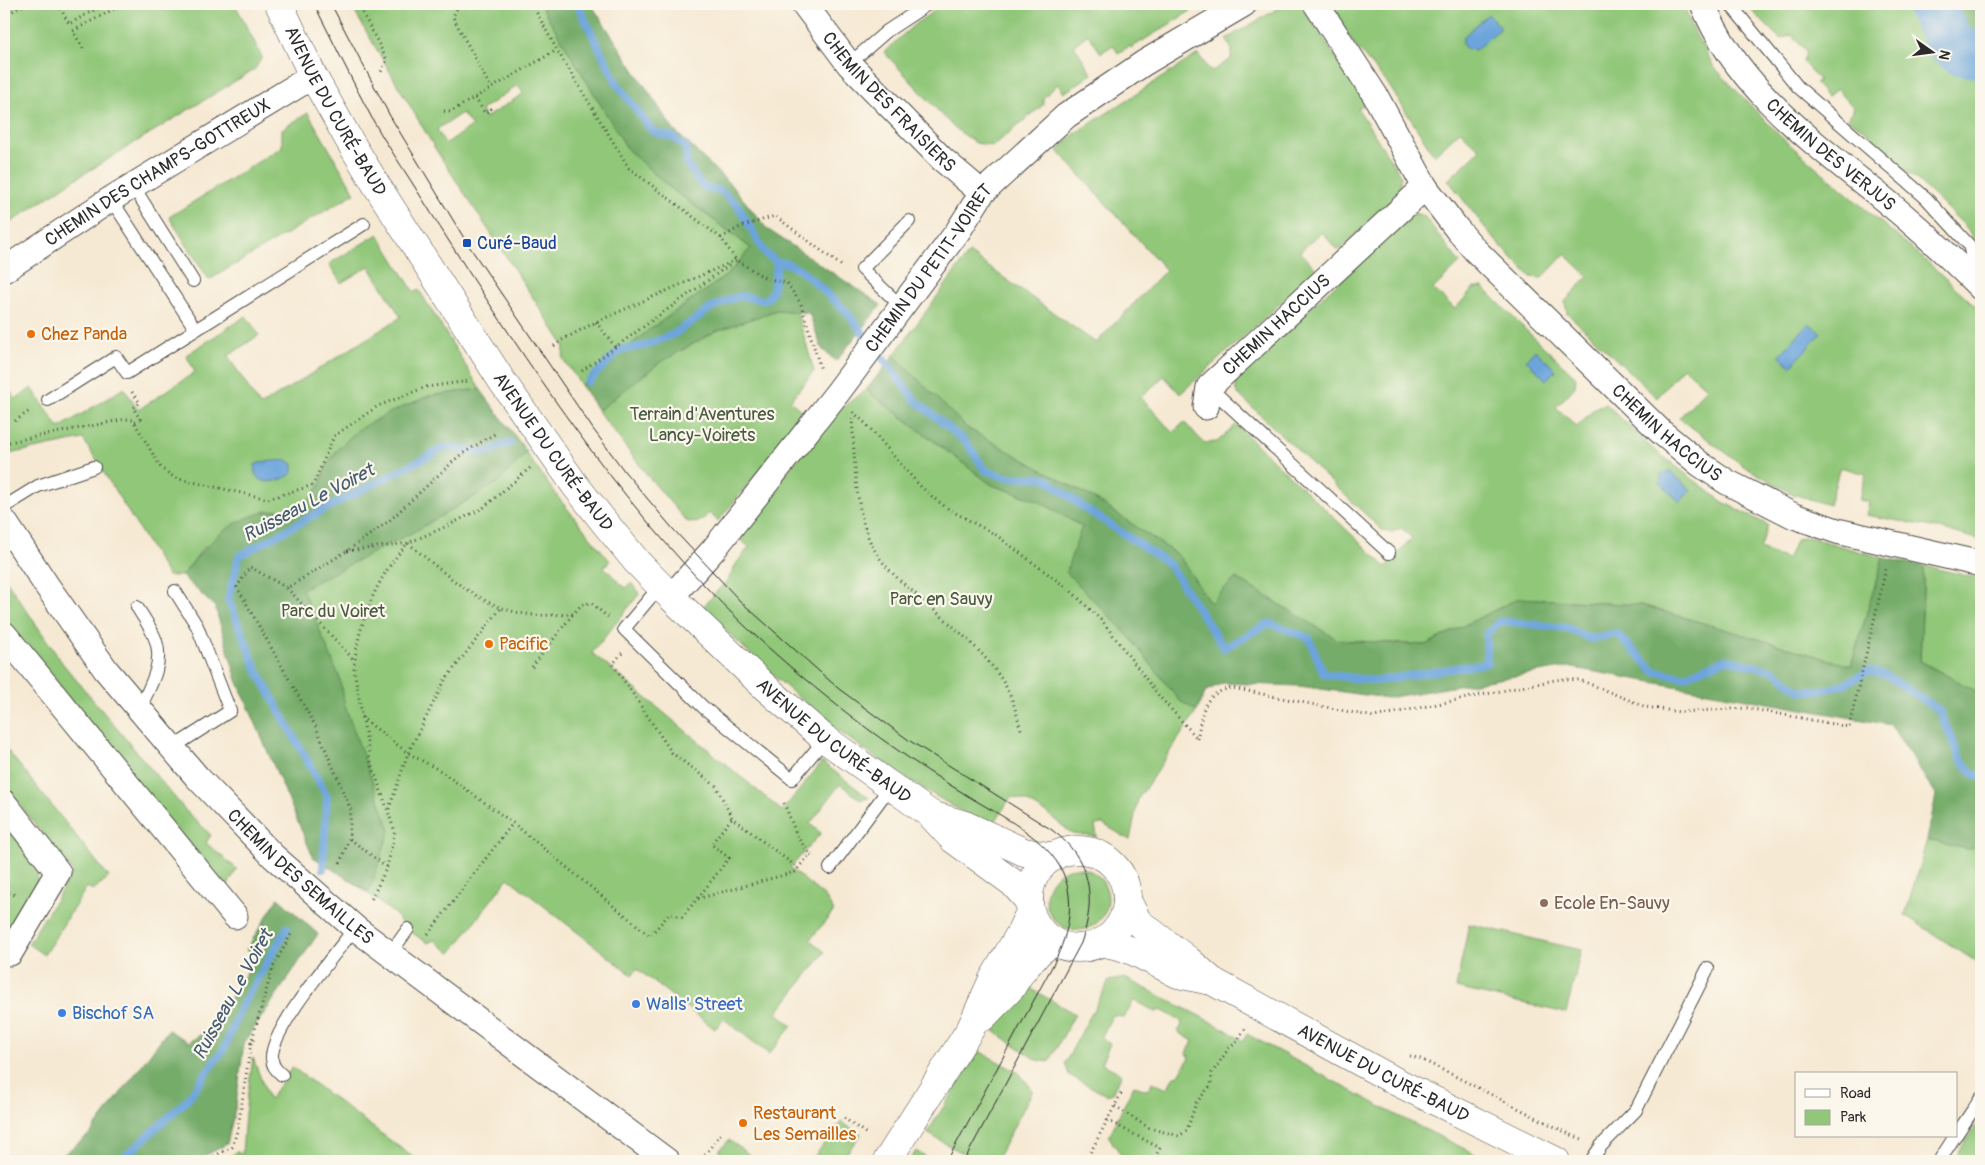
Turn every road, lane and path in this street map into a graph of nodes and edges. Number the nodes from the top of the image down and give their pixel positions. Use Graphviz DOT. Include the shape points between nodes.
graph roads {
  1 [pos="25,4"];
  2 [pos="58,4"];
  3 [pos="105,4"];
  4 [pos="123,4"];
  5 [pos="279,4"];
  6 [pos="358,4"];
  7 [pos="465,4"];
  8 [pos="532,4"];
  9 [pos="804,4"];
  10 [pos="928,4"];
  11 [pos="1244,4"];
  12 [pos="1316,4"];
  13 [pos="1703,4"];
  14 [pos="1730,4"];
  15 [pos="4,16"];
  16 [pos="83,48"];
  17 [pos="557,50"];
  18 [pos="849,64"];
  19 [pos="380,74"];
  20 [pos="313,76"];
  21 [pos="491,88"];
  22 [pos="475,98"];
  23 [pos="444,110"];
  24 [pos="494,113"];
  25 [pos="133,186"];
  26 [pos="1425,187"];
  27 [pos="982,194"];
  28 [pos="111,199"];
  29 [pos="909,220"];
  30 [pos="364,224"];
  31 [pos="720,238"];
  32 [pos="736,260"];
  33 [pos="862,269"];
  34 [pos="4,270"];
  35 [pos="193,281"];
  36 [pos="1975,281"];
  37 [pos="898,312"];
  38 [pos="596,322"];
  39 [pos="196,330"];
  40 [pos="554,346"];
  41 [pos="616,348"];
  42 [pos="582,371"];
  43 [pos="472,381"];
  44 [pos="838,392"];
  45 [pos="1207,397"];
  46 [pos="48,400"];
  47 [pos="133,408"];
  48 [pos="135,423"];
  49 [pos="496,433"];
  50 [pos="4,443"];
  51 [pos="532,466"];
  52 [pos="94,467"];
  53 [pos="4,507"];
  54 [pos="4,521"];
  55 [pos="408,543"];
  56 [pos="1892,544"];
  57 [pos="347,551"];
  58 [pos="1389,553"];
  59 [pos="1981,564"];
  60 [pos="288,588"];
  61 [pos="175,590"];
  62 [pos="666,591"];
  63 [pos="137,607"];
  64 [pos="501,608"];
  65 [pos="573,614"];
  66 [pos="624,629"];
  67 [pos="4,634"];
  68 [pos="634,638"];
  69 [pos="354,660"];
  70 [pos="532,667"];
  71 [pos="139,710"];
  72 [pos="361,717"];
  73 [pos="1022,733"];
  74 [pos="825,739"];
  75 [pos="172,748"];
  76 [pos="408,753"];
  77 [pos="890,787"];
  78 [pos="4,803"];
  79 [pos="784,803"];
  80 [pos="389,809"];
  81 [pos="930,814"];
  82 [pos="732,818"];
  83 [pos="513,823"];
  84 [pos="349,838"];
  85 [pos="810,854"];
  86 [pos="1054,857"];
  87 [pos="340,863"];
  88 [pos="387,867"];
  89 [pos="798,868"];
  90 [pos="830,868"];
  91 [pos="697,899"];
  92 [pos="1127,900"];
  93 [pos="370,902"];
  94 [pos="1030,906"];
  95 [pos="236,916"];
  96 [pos="355,928"];
  97 [pos="408,929"];
  98 [pos="291,934"];
  99 [pos="425,938"];
  100 [pos="1053,942"];
  101 [pos="1101,942"];
  102 [pos="10,953"];
  103 [pos="390,954"];
  104 [pos="1708,968"];
  105 [pos="1212,981"];
  106 [pos="262,1027"];
  107 [pos="971,1028"];
  108 [pos="1245,1028"];
  109 [pos="252,1043"];
  110 [pos="1404,1054"];
  111 [pos="282,1075"];
  112 [pos="1123,1090"];
  113 [pos="1981,1098"];
  114 [pos="1114,1106"];
  115 [pos="844,1118"];
  116 [pos="1107,1120"];
  117 [pos="722,1133"];
  118 [pos="1958,1133"];
  119 [pos="868,1135"];
  120 [pos="1955,1138"];
  121 [pos="1601,1146"];
  122 [pos="704,1155"];
  123 [pos="205,1161"];
  124 [pos="667,1161"];
  125 [pos="887,1161"];
  126 [pos="1086,1161"];
  127 [pos="1153,1161"];
  128 [pos="1556,1161"];
  129 [pos="1591,1161"];
  130 [pos="1939,1161"];
  1 -- 15 [label="path"];
  2 -- 3 [label="path" via="69,24"];
  4 -- 16 [label="path" via="73,31"];
  5 -- 20 [label="street, AVENUE DU CURÉ-BAUD"];
  6 -- 19 [label="path" via="387,60"];
  7 -- 21 [label="path" via="457,8 453,17"];
  8 -- 17 [label="path"];
  9 -- 18 [label="street, CHEMIN DES FRAISIERS"];
  10 -- 18 [label="lane" via="887,31"];
  11 -- 27 [label="street, CHEMIN DU PETIT-VOIRET" via="1144,63 1066,116"];
  12 -- 26 [label="street, CHEMIN HACCIUS" via="1375,95"];
  13 -- 36 [label="street, CHEMIN DES VERJUS" via="1729,52 1766,98"];
  14 -- 36 [label="lane" via="1798,87 1926,198 1969,245"];
  17 -- 21 [label="path"];
  17 -- 31 [label="path" via="629,168"];
  18 -- 27 [label="street, CHEMIN DES FRAISIERS" via="942,159"];
  20 -- 25 [label="street, CHEMIN DES CHAMPS-GOTTREUX"];
  20 -- 62 [label="street, AVENUE DU CURÉ-BAUD" via="377,186 528,420 605,523"];
  21 -- 22 [label="path"];
  22 -- 23 [label="path" via="450,112"];
  22 -- 24 [label="path" via="485,113 491,109"];
  25 -- 28 [label="street, CHEMIN DES CHAMPS-GOTTREUX"];
  25 -- 35 [label="lane"];
  26 -- 45 [label="street, CHEMIN HACCIUS"];
  26 -- 56 [label="street, CHEMIN HACCIUS" via="1475,250 1661,432 1700,464 1727,482 1794,516 1837,531"];
  27 -- 37 [label="street, CHEMIN DU PETIT-VOIRET"];
  28 -- 34 [label="street, CHEMIN DES CHAMPS-GOTTREUX"];
  28 -- 39 [label="lane"];
  29 -- 33 [label="lane"];
  30 -- 39 [label="lane"];
  31 -- 32 [label="path"];
  31 -- 33 [label="path" via="740,227 775,216 854,275"];
  32 -- 38 [label="path"];
  32 -- 41 [label="path"];
  32 -- 44 [label="path" via="765,278 787,282 801,304 822,372"];
  33 -- 37 [label="lane"];
  37 -- 44 [label="street, CHEMIN DU PETIT-VOIRET"];
  38 -- 40 [label="path"];
  38 -- 41 [label="path"];
  39 -- 46 [label="lane" via="127,373 116,356"];
  41 -- 42 [label="path"];
  43 -- 48 [label="path" via="426,388 378,406 334,436 313,485 268,499 175,478 161,468"];
  44 -- 62 [label="street, CHEMIN DU PETIT-VOIRET" via="714,549"];
  45 -- 58 [label="lane"];
  47 -- 48 [label="path" via="140,419"];
  48 -- 50 [label="path" via="126,419"];
  49 -- 57 [label="path" via="459,456 389,521"];
  51 -- 55 [label="path" via="483,508"];
  52 -- 53 [label="lane" via="38,486"];
  54 -- 71 [label="street, CHEMIN DES SEMAILLES" via="106,670"];
  55 -- 57 [label="path"];
  55 -- 64 [label="path" via="465,590"];
  55 -- 69 [label="path" via="395,557 371,600"];
  56 -- 59 [label="street, CHEMIN HACCIUS"];
  56 -- 73 [label="path" via="1849,727 1748,708 1680,712 1646,707 1580,680 1560,678 1374,717 1232,688 1219,690 1204,706 1198,738 1159,696 1102,622 1071,591 996,535 936,500 851,410 861,514 874,549 886,566 945,619 995,671 1010,697"];
  57 -- 60 [label="path"];
  60 -- 69 [label="path"];
  60 -- 84 [label="path" via="250,568 237,587 316,727 351,810"];
  61 -- 75 [label="lane" via="197,626 230,711"];
  62 -- 66 [label="lane"];
  62 -- 74 [label="street, AVENUE DU CURÉ-BAUD" via="765,687"];
  63 -- 71 [label="lane" via="155,640 159,656 156,672"];
  64 -- 65 [label="path" via="534,615"];
  64 -- 76 [label="path" via="444,680"];
  65 -- 66 [label="path" via="582,604 591,603"];
  65 -- 70 [label="path"];
  66 -- 68 [label="lane"];
  67 -- 95 [label="street"];
  68 -- 74 [label="lane" via="703,707 792,779"];
  68 -- 82 [label="path" via="613,664 672,753 716,786"];
  69 -- 72 [label="path"];
  71 -- 75 [label="street, CHEMIN DES SEMAILLES"];
  72 -- 76 [label="path"];
  72 -- 80 [label="path" via="370,759"];
  74 -- 77 [label="street, AVENUE DU CURÉ-BAUD"];
  75 -- 96 [label="street, CHEMIN DES SEMAILLES" via="273,856"];
  76 -- 80 [label="path"];
  76 -- 83 [label="path"];
  77 -- 81 [label="street, AVENUE DU CURÉ-BAUD"];
  77 -- 90 [label="lane"];
  78 -- 102 [label="street" via="58,872"];
  79 -- 85 [label="path" via="798,838"];
  80 -- 88 [label="path" via="396,832"];
  81 -- 86 [label="street, AVENUE DU CURÉ-BAUD" via="965,824 1024,852"];
  81 -- 94 [label="street, AVENUE DU CURÉ-BAUD" via="953,839 1013,883"];
  82 -- 89 [label="path"];
  82 -- 91 [label="path" via="711,844 729,858"];
  83 -- 91 [label="path" via="650,936 669,914 682,917"];
  83 -- 99 [label="path"];
  84 -- 87 [label="path"];
  84 -- 88 [label="path"];
  85 -- 89 [label="path"];
  85 -- 90 [label="path"];
  86 -- 92 [label="street" via="1074,851 1091,852 1105,860 1122,878"];
  86 -- 94 [label="street" via="1033,879"];
  88 -- 93 [label="path"];
  89 -- 91 [label="path" via="795,872"];
  92 -- 101 [label="street" via="1119,923"];
  92 -- 105 [label="street, AVENUE DU CURÉ-BAUD" via="1138,922"];
  94 -- 100 [label="street" via="1039,929"];
  94 -- 107 [label="street" via="1018,937 993,979"];
  96 -- 103 [label="street, CHEMIN DES SEMAILLES"];
  96 -- 111 [label="lane" via="289,1016 273,1046 272,1060"];
  97 -- 103 [label="lane"];
  98 -- 109 [label="path" via="273,968"];
  100 -- 101 [label="street" via="1082,948"];
  100 -- 107 [label="street" via="1039,952 1011,988"];
  101 -- 105 [label="street, AVENUE DU CURÉ-BAUD" via="1135,952 1178,974"];
  103 -- 124 [label="street, CHEMIN DES SEMAILLES"];
  104 -- 121 [label="lane" via="1636,1110"];
  105 -- 128 [label="street, AVENUE DU CURÉ-BAUD" via="1395,1081"];
  106 -- 109 [label="path"];
  107 -- 125 [label="street"];
  108 -- 114 [label="path" via="1212,1073 1211,1085 1196,1103 1187,1130 1179,1136 1148,1128"];
  109 -- 123 [label="path" via="232,1147"];
  110 -- 121 [label="path" via="1421,1059 1569,1134"];
  112 -- 114 [label="path"];
  113 -- 118 [label="lane"];
  114 -- 116 [label="path"];
  115 -- 119 [label="path"];
  116 -- 126 [label="path"];
  116 -- 127 [label="path" via="1160,1148"];
  117 -- 122 [label="path"];
  120 -- 130 [label="lane"];
  121 -- 129 [label="lane"];
}
